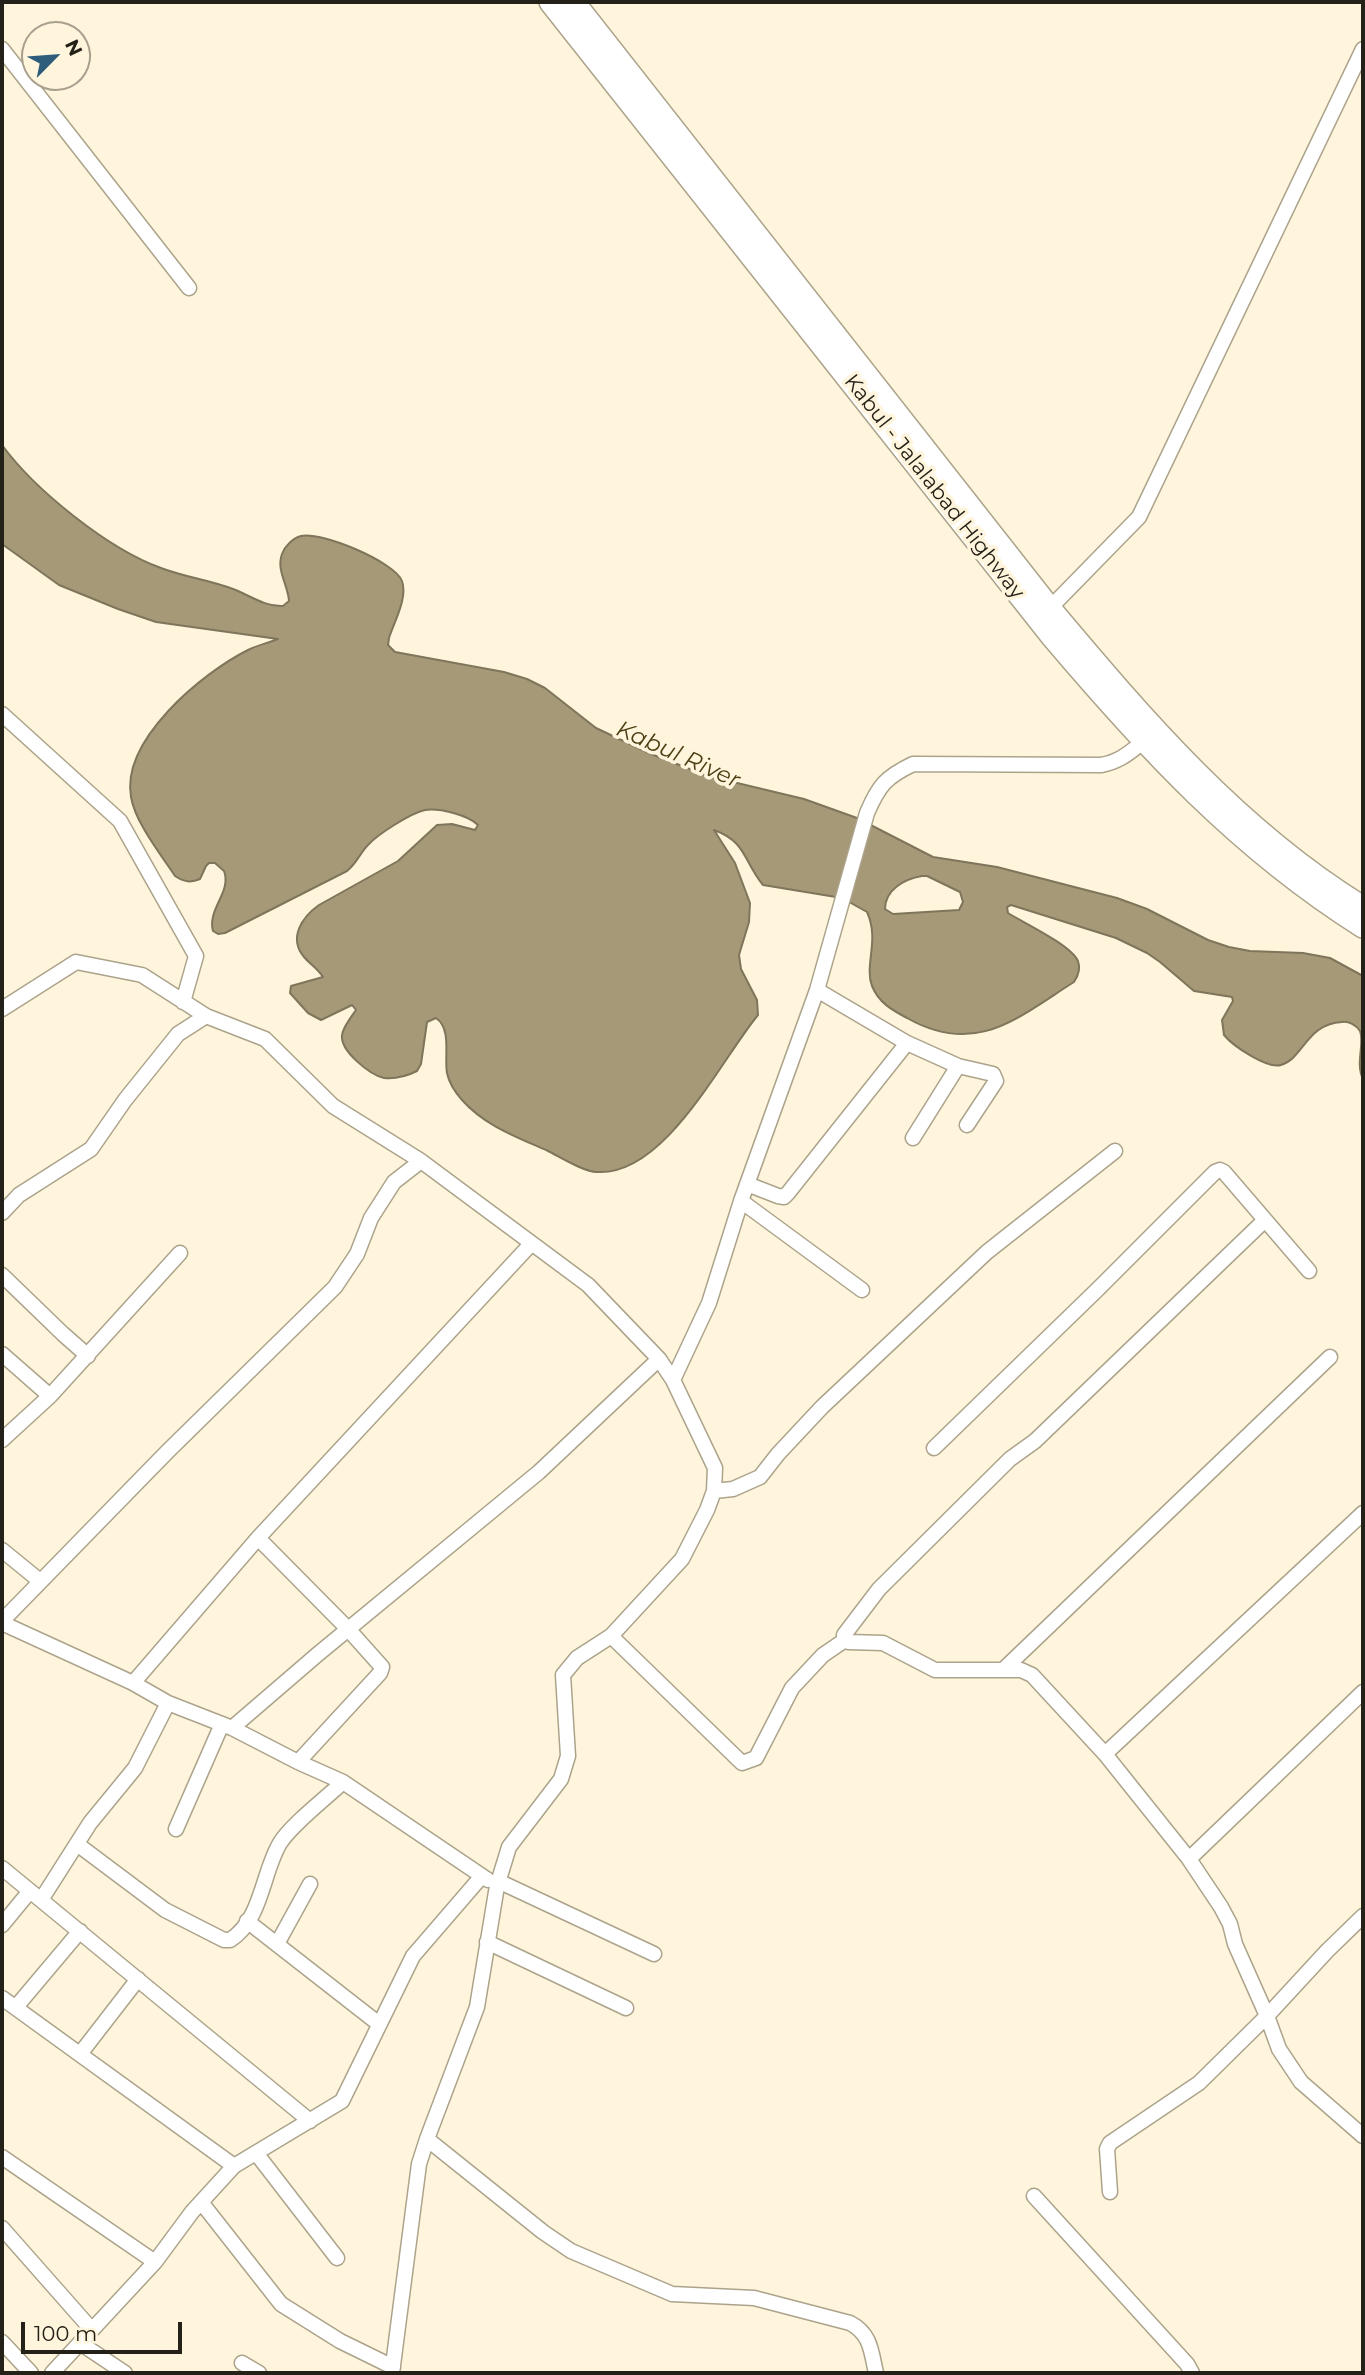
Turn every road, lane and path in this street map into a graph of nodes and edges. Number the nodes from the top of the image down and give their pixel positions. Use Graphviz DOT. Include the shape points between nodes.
graph roads {
  1 [pos="550,2"];
  2 [pos="575,2"];
  3 [pos="2,48"];
  4 [pos="1363,49"];
  5 [pos="625,82"];
  6 [pos="189,288"];
  7 [pos="1016,578"];
  8 [pos="1050,608"];
  9 [pos="1058,631"];
  10 [pos="1125,710"];
  11 [pos="2,714"];
  12 [pos="1143,742"];
  13 [pos="1363,907"];
  14 [pos="1363,927"];
  15 [pos="817,990"];
  16 [pos="183,1002"];
  17 [pos="2,1009"];
  18 [pos="206,1016"];
  19 [pos="907,1043"];
  20 [pos="958,1066"];
  21 [pos="967,1125"];
  22 [pos="913,1138"];
  23 [pos="1115,1151"];
  24 [pos="421,1161"];
  25 [pos="747,1184"];
  26 [pos="741,1201"];
  27 [pos="2,1213"];
  28 [pos="1265,1220"];
  29 [pos="531,1244"];
  30 [pos="180,1253"];
  31 [pos="1309,1271"];
  32 [pos="2,1275"];
  33 [pos="862,1290"];
  34 [pos="2,1354"];
  35 [pos="88,1356"];
  36 [pos="1330,1357"];
  37 [pos="659,1359"];
  38 [pos="673,1380"];
  39 [pos="50,1396"];
  40 [pos="2,1440"];
  41 [pos="934,1448"];
  42 [pos="713,1491"];
  43 [pos="1363,1513"];
  44 [pos="258,1538"];
  45 [pos="2,1550"];
  46 [pos="40,1581"];
  47 [pos="2,1622"];
  48 [pos="348,1629"];
  49 [pos="611,1636"];
  50 [pos="845,1640"];
  51 [pos="1003,1670"];
  52 [pos="133,1683"];
  53 [pos="1363,1692"];
  54 [pos="168,1703"];
  55 [pos="227,1726"];
  56 [pos="1105,1754"];
  57 [pos="298,1762"];
  58 [pos="343,1782"];
  59 [pos="176,1829"];
  60 [pos="77,1844"];
  61 [pos="1189,1859"];
  62 [pos="2,1868"];
  63 [pos="482,1876"];
  64 [pos="498,1883"];
  65 [pos="310,1884"];
  66 [pos="36,1896"];
  67 [pos="1363,1916"];
  68 [pos="247,1921"];
  69 [pos="2,1925"];
  70 [pos="80,1931"];
  71 [pos="487,1942"];
  72 [pos="277,1944"];
  73 [pos="654,1954"];
  74 [pos="138,1979"];
  75 [pos="2,1998"];
  76 [pos="16,2007"];
  77 [pos="626,2008"];
  78 [pos="1267,2016"];
  79 [pos="379,2024"];
  80 [pos="80,2054"];
  81 [pos="310,2121"];
  82 [pos="1363,2136"];
  83 [pos="427,2139"];
  84 [pos="256,2152"];
  85 [pos="2,2157"];
  86 [pos="234,2166"];
  87 [pos="1110,2192"];
  88 [pos="1034,2196"];
  89 [pos="201,2202"];
  90 [pos="2,2228"];
  91 [pos="337,2258"];
  92 [pos="155,2262"];
  93 [pos="92,2330"];
  94 [pos="2,2342"];
  95 [pos="80,2343"];
  96 [pos="242,2363"];
  97 [pos="392,2370"];
  98 [pos="31,2373"];
  99 [pos="52,2373"];
  100 [pos="125,2373"];
  101 [pos="259,2373"];
  102 [pos="876,2373"];
  103 [pos="1192,2373"];
  1 -- 5 [label="highway, Kabul - Jalalabad Highway"];
  2 -- 5 [label="highway, Kabul - Jalalabad Highway"];
  3 -- 6 [label="street"];
  4 -- 8 [label="street" via="1139,517"];
  5 -- 7 [label="highway, Kabul - Jalalabad Highway"];
  7 -- 8 [label="highway, Kabul - Jalalabad Highway"];
  7 -- 9 [label="highway, Kabul - Jalalabad Highway"];
  8 -- 9 [label="highway, Kabul - Jalalabad Highway"];
  9 -- 10 [label="highway, Kabul - Jalalabad Highway"];
  10 -- 12 [label="highway, Kabul - Jalalabad Highway"];
  10 -- 13 [label="highway, Kabul - Jalalabad Highway" via="1233,808"];
  11 -- 16 [label="street" via="120,821 196,956"];
  12 -- 14 [label="highway, Kabul - Jalalabad Highway" via="1279,869"];
  12 -- 15 [label="street" via="1124,757 1101,765 913,764 894,774 876,791 867,813"];
  15 -- 19 [label="street"];
  15 -- 25 [label="street"];
  16 -- 17 [label="street" via="142,975 76,962"];
  16 -- 18 [label="street"];
  18 -- 24 [label="street" via="265,1039 333,1106"];
  18 -- 27 [label="street" via="178,1034 91,1149 19,1195"];
  19 -- 20 [label="street"];
  19 -- 25 [label="street" via="784,1197"];
  20 -- 21 [label="street" via="996,1077"];
  20 -- 22 [label="street"];
  23 -- 42 [label="street" via="987,1252 822,1407 760,1477 733,1489"];
  24 -- 29 [label="street"];
  24 -- 46 [label="street" via="394,1182 335,1287"];
  25 -- 26 [label="street"];
  26 -- 33 [label="street"];
  26 -- 38 [label="street" via="709,1303"];
  28 -- 31 [label="street"];
  28 -- 41 [label="street" via="1224,1172 1215,1172"];
  28 -- 50 [label="street" via="888,1580 844,1635"];
  29 -- 37 [label="street" via="588,1285"];
  29 -- 44 [label="street"];
  30 -- 35 [label="street"];
  32 -- 35 [label="street"];
  34 -- 39 [label="street"];
  35 -- 39 [label="street"];
  36 -- 51 [label="street"];
  37 -- 38 [label="street"];
  37 -- 48 [label="street" via="539,1472"];
  38 -- 42 [label="street" via="715,1468"];
  39 -- 40 [label="street"];
  42 -- 49 [label="street" via="682,1559"];
  43 -- 56 [label="street"];
  44 -- 48 [label="street"];
  44 -- 52 [label="street"];
  45 -- 46 [label="street"];
  46 -- 47 [label="street"];
  47 -- 52 [label="street"];
  48 -- 55 [label="street"];
  48 -- 57 [label="street" via="382,1670"];
  49 -- 50 [label="street" via="742,1763 756,1758 792,1688 823,1655"];
  49 -- 64 [label="street" via="577,1658 563,1675 568,1756 561,1779 509,1847"];
  50 -- 51 [label="street" via="883,1643 935,1670"];
  51 -- 56 [label="street" via="1032,1675"];
  52 -- 54 [label="street"];
  53 -- 61 [label="street"];
  54 -- 55 [label="street"];
  54 -- 60 [label="street" via="135,1768"];
  55 -- 57 [label="street"];
  55 -- 59 [label="street"];
  56 -- 61 [label="street"];
  57 -- 58 [label="street"];
  58 -- 63 [label="street"];
  58 -- 68 [label="street" via="280,1843"];
  60 -- 66 [label="street"];
  60 -- 68 [label="street" via="165,1910 224,1940 234,1938"];
  61 -- 78 [label="street" via="1230,1924"];
  62 -- 66 [label="street"];
  63 -- 64 [label="street"];
  63 -- 79 [label="street" via="413,1956"];
  64 -- 71 [label="street"];
  64 -- 73 [label="street"];
  65 -- 72 [label="street"];
  66 -- 69 [label="street"];
  66 -- 70 [label="street"];
  67 -- 78 [label="street"];
  68 -- 72 [label="street"];
  70 -- 74 [label="street"];
  70 -- 76 [label="street"];
  71 -- 77 [label="street"];
  71 -- 83 [label="street" via="477,2007"];
  72 -- 79 [label="street"];
  74 -- 80 [label="street"];
  74 -- 81 [label="street"];
  75 -- 76 [label="street"];
  76 -- 80 [label="street"];
  78 -- 82 [label="street" via="1279,2049 1301,2082"];
  78 -- 87 [label="street" via="1199,2083 1110,2143"];
  79 -- 81 [label="street" via="342,2101"];
  80 -- 86 [label="street"];
  81 -- 84 [label="street"];
  83 -- 97 [label="street" via="419,2164"];
  83 -- 102 [label="street" via="543,2232 597,2262 672,2294 754,2298 850,2323 863,2330"];
  84 -- 86 [label="street"];
  84 -- 91 [label="street"];
  85 -- 92 [label="street"];
  86 -- 89 [label="street"];
  88 -- 103 [label="street"];
  89 -- 92 [label="street"];
  89 -- 97 [label="street" via="281,2304"];
  90 -- 93 [label="street"];
  92 -- 93 [label="street"];
  93 -- 95 [label="street"];
  94 -- 98 [label="street"];
  95 -- 99 [label="street"];
  95 -- 100 [label="street"];
  96 -- 101 [label="street"];
}
